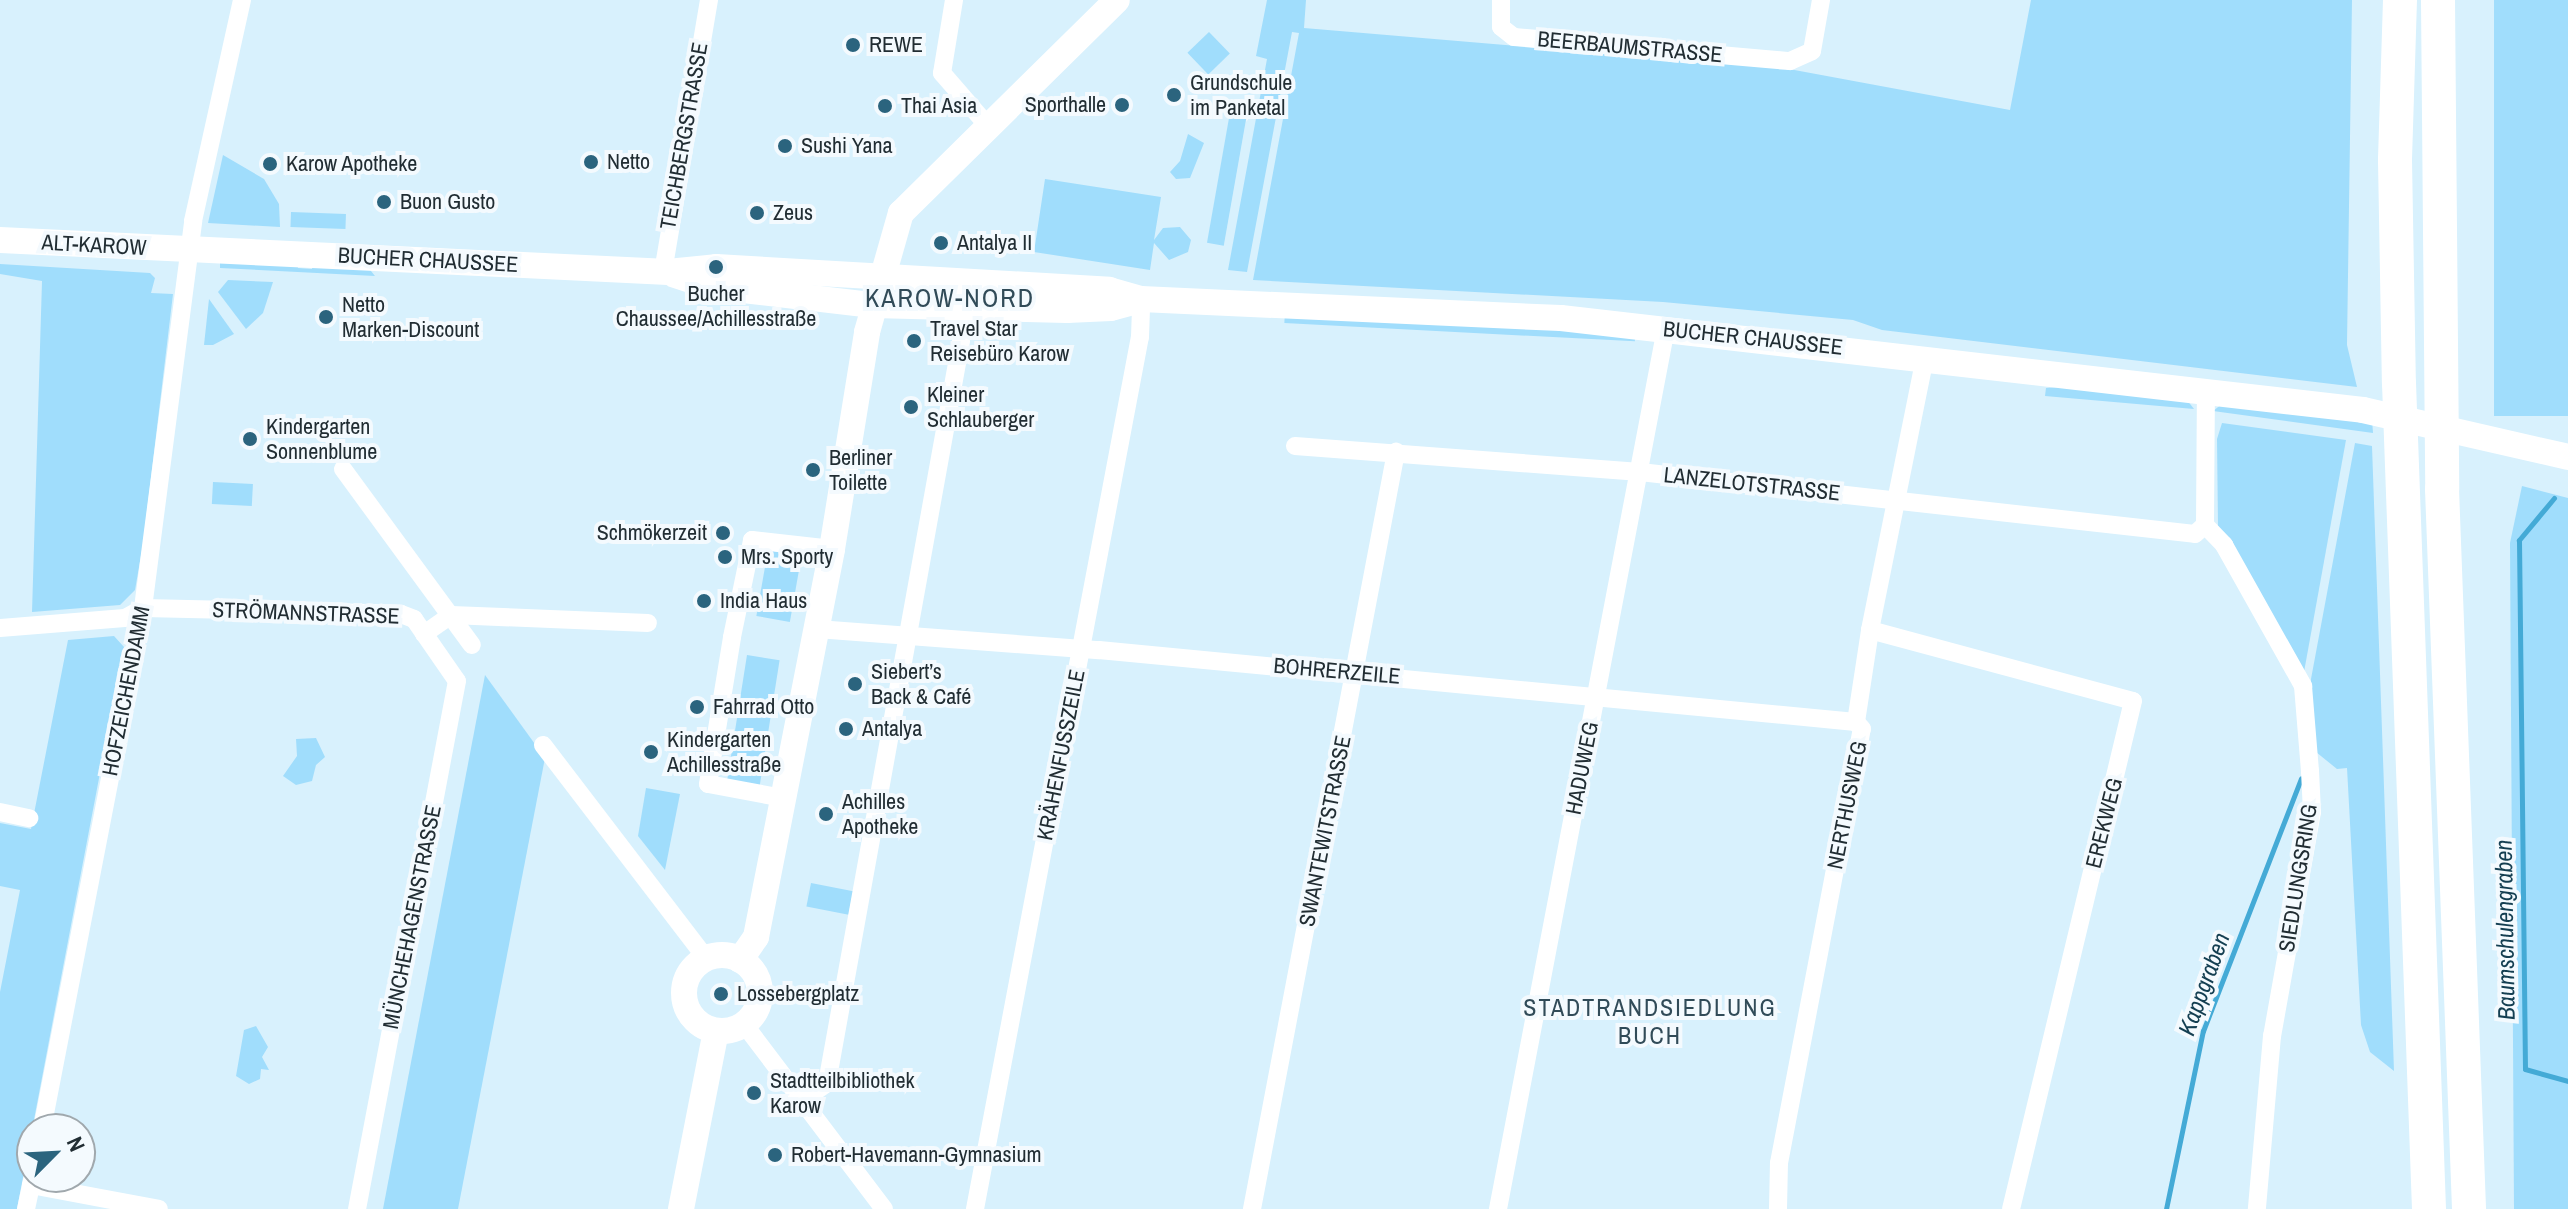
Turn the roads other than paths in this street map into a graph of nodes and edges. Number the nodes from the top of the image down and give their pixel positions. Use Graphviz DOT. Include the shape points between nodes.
graph roads {
  1 [pos="242,0"];
  2 [pos="709,0"];
  3 [pos="954,0"];
  4 [pos="1117,0"];
  5 [pos="1501,0"];
  6 [pos="1821,0"];
  7 [pos="2400,0"];
  8 [pos="2438,0"];
  9 [pos="988,126"];
  10 [pos="0,240"];
  11 [pos="188,249"];
  12 [pos="666,272"];
  13 [pos="880,277"];
  14 [pos="1141,299"];
  15 [pos="873,305"];
  16 [pos="1666,328"];
  17 [pos="961,341"];
  18 [pos="1925,357"];
  19 [pos="2206,391"];
  20 [pos="1295,446"];
  21 [pos="1396,452"];
  22 [pos="2568,457"];
  23 [pos="343,469"];
  24 [pos="1640,472"];
  25 [pos="1895,500"];
  26 [pos="2205,525"];
  27 [pos="832,549"];
  28 [pos="143,608"];
  29 [pos="451,615"];
  30 [pos="648,623"];
  31 [pos="0,628"];
  32 [pos="817,629"];
  33 [pos="1870,630"];
  34 [pos="424,634"];
  35 [pos="911,635"];
  36 [pos="472,645"];
  37 [pos="1081,650"];
  38 [pos="1355,673"];
  39 [pos="1595,698"];
  40 [pos="1856,722"];
  41 [pos="543,745"];
  42 [pos="783,798"];
  43 [pos="0,812"];
  44 [pos="29,818"];
  45 [pos="706,958"];
  46 [pos="740,960"];
  47 [pos="744,1024"];
  48 [pos="716,1031"];
  49 [pos="803,1100"];
  50 [pos="45,1113"];
  51 [pos="86,1193"];
  52 [pos="159,1209"];
  53 [pos="357,1209"];
  54 [pos="681,1209"];
  55 [pos="884,1209"];
  56 [pos="975,1209"];
  57 [pos="1252,1209"];
  58 [pos="1498,1209"];
  59 [pos="1778,1209"];
  60 [pos="2011,1209"];
  61 [pos="2257,1209"];
  62 [pos="2429,1209"];
  63 [pos="2469,1209"];
  1 -- 11 [label="street, HOFZEICHENDAMM"];
  2 -- 12 [label="street, TEICHBERGSTRASSE"];
  3 -- 9 [label="street" via="942,73"];
  4 -- 9 [label="main road"];
  5 -- 6 [label="street, BEERBAUMSTRASSE" via="1501,27 1514,37 1790,61 1812,51"];
  7 -- 62 [label="highway" via="2395,160 2399,383"];
  8 -- 63 [label="highway" via="2442,489"];
  9 -- 13 [label="main road" via="901,213"];
  10 -- 11 [label="main road, ALT-KAROW"];
  11 -- 12 [label="main road, BUCHER CHAUSSEE"];
  11 -- 28 [label="street, HOFZEICHENDAMM" via="174,400"];
  12 -- 13 [label="main road, BUCHER CHAUSSEE" via="716,267"];
  12 -- 15 [label="main road, BUCHER CHAUSSEE" via="708,286"];
  13 -- 14 [label="main road, BUCHER CHAUSSEE" via="1109,290"];
  13 -- 15 [label="main road"];
  14 -- 15 [label="main road, BUCHER CHAUSSEE" via="1111,308 1067,310"];
  14 -- 16 [label="main road, BUCHER CHAUSSEE" via="1561,318"];
  14 -- 37 [label="street, KRÄHENFUSSZEILE" via="1140,337"];
  15 -- 27 [label="main road"];
  16 -- 18 [label="main road, BUCHER CHAUSSEE"];
  16 -- 24 [label="street, HADUWEG"];
  17 -- 35 [label="street"];
  18 -- 19 [label="main road, BUCHER CHAUSSEE"];
  18 -- 25 [label="street, NERTHUSWEG"];
  19 -- 22 [label="main road, BUCHER CHAUSSEE" via="2363,410"];
  19 -- 26 [label="street"];
  20 -- 21 [label="street, LANZELOTSTRASSE"];
  21 -- 24 [label="street, LANZELOTSTRASSE"];
  21 -- 38 [label="street, SWANTEWITSTRASSE"];
  23 -- 29 [label="street"];
  24 -- 25 [label="street, LANZELOTSTRASSE"];
  24 -- 39 [label="street, HADUWEG"];
  25 -- 26 [label="street, LANZELOTSTRASSE" via="2195,534"];
  25 -- 33 [label="street, NERTHUSWEG"];
  26 -- 61 [label="street, SIEDLUNGSRING" via="2224,545 2303,686 2310,771 2312,812 2272,1036"];
  27 -- 32 [label="main road"];
  27 -- 42 [label="street" via="752,540 732,637 708,784"];
  28 -- 31 [label="street, STRÖMANNSTRASSE" via="125,618"];
  28 -- 34 [label="street, STRÖMANNSTRASSE" via="401,614 414,619"];
  28 -- 50 [label="street, HOFZEICHENDAMM"];
  29 -- 30 [label="street"];
  29 -- 34 [label="street, STRÖMANNSTRASSE"];
  29 -- 36 [label="street"];
  32 -- 35 [label="street, BOHRERZEILE"];
  32 -- 42 [label="main road"];
  33 -- 40 [label="street, NERTHUSWEG"];
  33 -- 60 [label="street, EREKWEG" via="2133,701"];
  34 -- 53 [label="street, MÜNCHEHAGENSTRASSE" via="457,681"];
  35 -- 37 [label="street, BOHRERZEILE"];
  35 -- 49 [label="street" via="827,1083"];
  37 -- 38 [label="street, BOHRERZEILE"];
  37 -- 56 [label="street, KRÄHENFUSSZEILE"];
  38 -- 39 [label="street, BOHRERZEILE"];
  38 -- 57 [label="street, SWANTEWITSTRASSE"];
  39 -- 40 [label="street, BOHRERZEILE"];
  39 -- 58 [label="street, HADUWEG"];
  40 -- 59 [label="street, NERTHUSWEG" via="1862,729 1779,1163"];
  41 -- 45 [label="street"];
  42 -- 46 [label="main road" via="756,937"];
  43 -- 44 [label="street"];
  45 -- 46 [label="main road"];
  45 -- 48 [label="main road" via="687,977 684,1003 701,1026"];
  46 -- 47 [label="main road" via="758,980 760,997"];
  47 -- 48 [label="main road"];
  47 -- 49 [label="street"];
  48 -- 54 [label="main road"];
  49 -- 55 [label="street"];
  51 -- 52 [label="street"];
}
